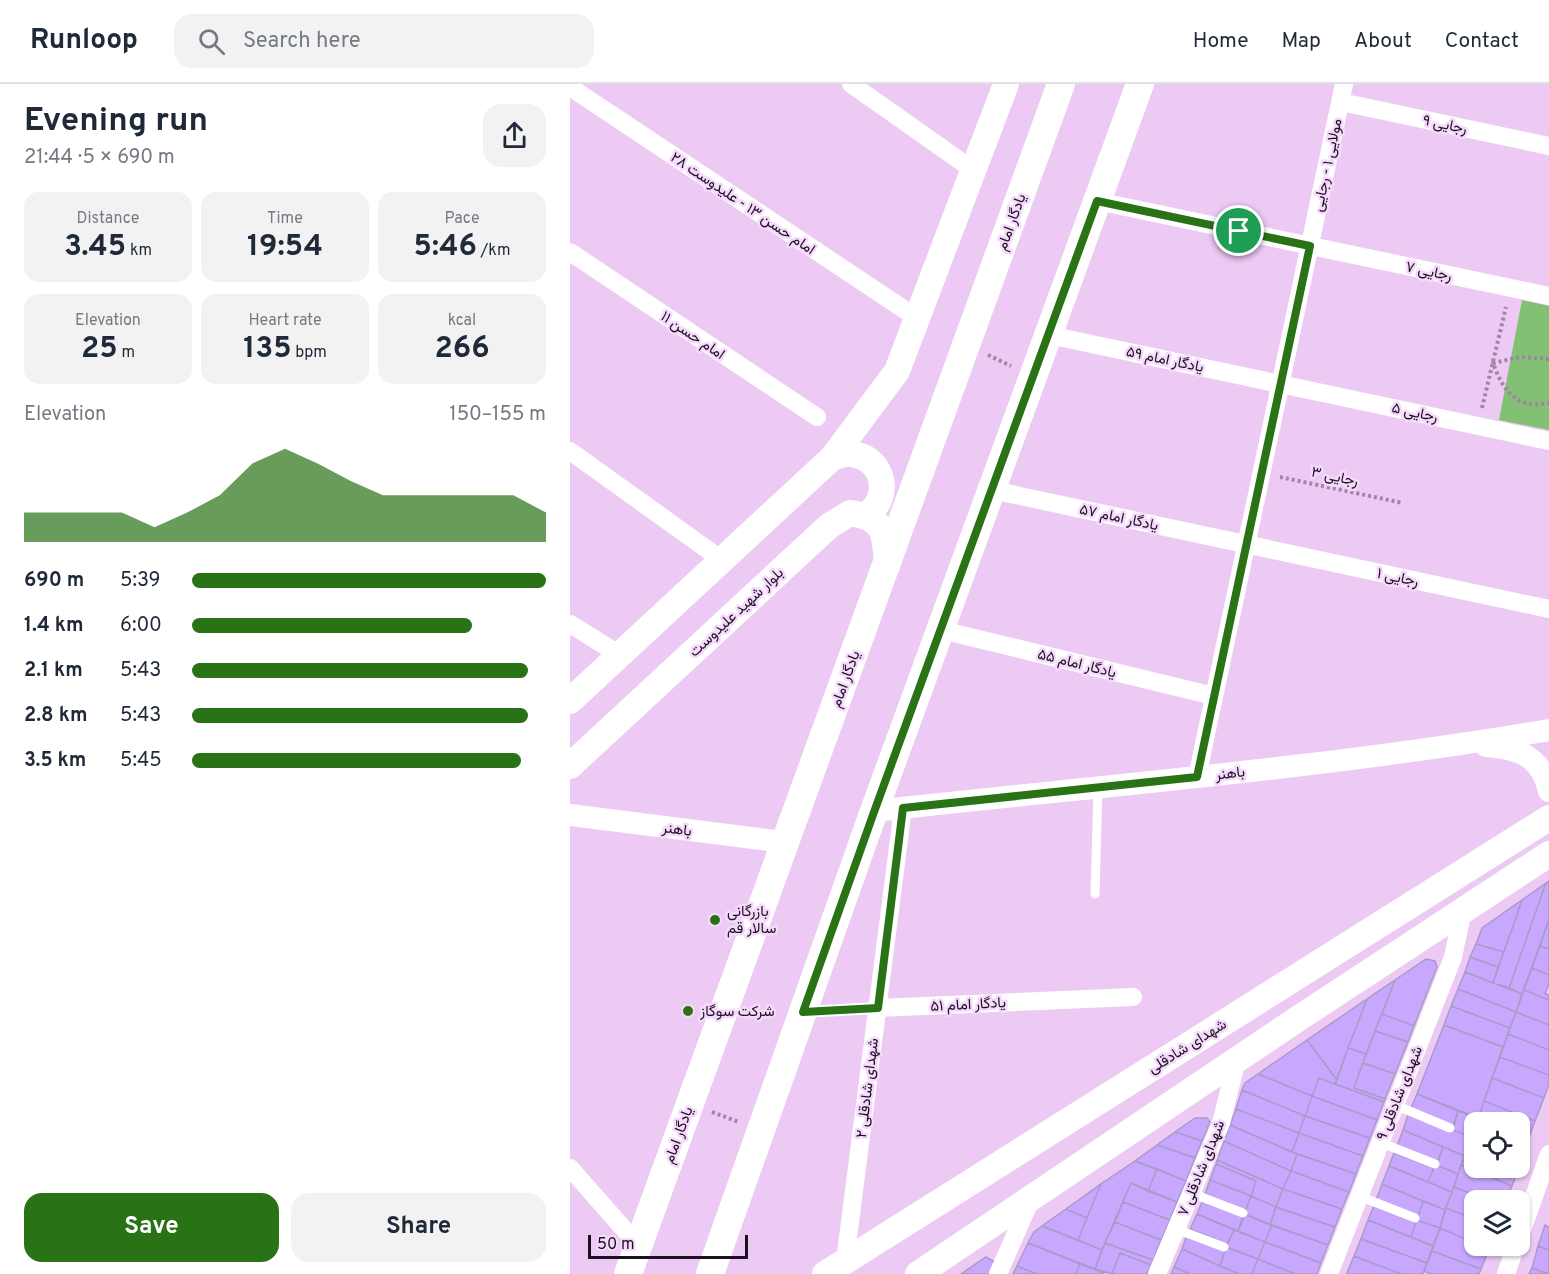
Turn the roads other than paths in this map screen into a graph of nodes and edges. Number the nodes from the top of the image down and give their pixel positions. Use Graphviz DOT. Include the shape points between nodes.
graph roads {
  1 [pos="851,84"];
  2 [pos="1006,84"];
  3 [pos="1061,84"];
  4 [pos="1140,84"];
  5 [pos="1344,84"];
  6 [pos="570,87"];
  7 [pos="1341,102"];
  8 [pos="1549,146"];
  9 [pos="973,170"];
  10 [pos="1097,201"];
  11 [pos="1310,246"];
  12 [pos="570,252"];
  13 [pos="1549,296"];
  14 [pos="917,318"];
  15 [pos="1049,335"];
  16 [pos="1280,384"];
  17 [pos="817,417"];
  18 [pos="1549,441"];
  19 [pos="570,451"];
  20 [pos="833,457"];
  21 [pos="992,490"];
  22 [pos="867,515"];
  23 [pos="1246,545"];
  24 [pos="722,560"];
  25 [pos="887,566"];
  26 [pos="1549,609"];
  27 [pos="570,624"];
  28 [pos="941,630"];
  29 [pos="620,655"];
  30 [pos="1214,696"];
  31 [pos="570,701"];
  32 [pos="1549,730"];
  33 [pos="1464,744"];
  34 [pos="570,766"];
  35 [pos="1197,777"];
  36 [pos="1098,788"];
  37 [pos="1549,792"];
  38 [pos="903,808"];
  39 [pos="874,812"];
  40 [pos="570,815"];
  41 [pos="1544,822"];
  42 [pos="784,842"];
  43 [pos="1549,854"];
  44 [pos="1095,894"];
  45 [pos="1463,910"];
  46 [pos="1278,990"];
  47 [pos="1133,997"];
  48 [pos="878,1008"];
  49 [pos="1296,1020"];
  50 [pos="1238,1060"];
  51 [pos="1395,1105"];
  52 [pos="1450,1128"];
  53 [pos="1379,1142"];
  54 [pos="1549,1154"];
  55 [pos="1435,1164"];
  56 [pos="570,1168"];
  57 [pos="1191,1193"];
  58 [pos="1359,1196"];
  59 [pos="1031,1199"];
  60 [pos="1530,1208"];
  61 [pos="1243,1213"];
  62 [pos="1415,1218"];
  63 [pos="1176,1229"];
  64 [pos="638,1245"];
  65 [pos="1224,1247"];
  66 [pos="1512,1256"];
  67 [pos="835,1268"];
  68 [pos="715,1269"];
  69 [pos="628,1274"];
  70 [pos="918,1274"];
  71 [pos="998,1274"];
  72 [pos="1157,1274"];
  73 [pos="1329,1274"];
  74 [pos="1506,1274"];
  1 -- 9 [label="street"];
  2 -- 9 [label="main road"];
  3 -- 25 [label="main road, یادگار امام"];
  4 -- 10 [label="main road"];
  5 -- 7 [label="street, مولایی ۱ - رجایی"];
  6 -- 14 [label="street, امام حسن ۱۳ - علیدوست ۲۸"];
  7 -- 8 [label="street, رجایی ۹"];
  7 -- 11 [label="street, مولایی ۱ - رجایی"];
  9 -- 14 [label="main road"];
  10 -- 11 [label="street, رجایی ۷"];
  10 -- 15 [label="main road"];
  11 -- 13 [label="street, رجایی ۷"];
  11 -- 16 [label="street, مولایی ۱ - رجایی"];
  12 -- 17 [label="street, امام حسن ۱۱"];
  14 -- 20 [label="main road" via="897,371"];
  15 -- 16 [label="street, یادگار امام ۵۹"];
  15 -- 21 [label="main road"];
  16 -- 18 [label="street, رجایی ۵"];
  16 -- 23 [label="street, مولایی ۱ - رجایی"];
  19 -- 24 [label="street"];
  20 -- 22 [label="main road" via="858,455 878,470 882,486 878,502"];
  20 -- 24 [label="main road"];
  21 -- 23 [label="street, یادگار امام ۵۷"];
  21 -- 28 [label="main road"];
  22 -- 25 [label="main road" via="881,527"];
  22 -- 34 [label="main road, بلوار شهید علیدوست" via="850,513 829,526"];
  23 -- 26 [label="street, رجایی ۱"];
  23 -- 30 [label="street, مولایی ۱ - رجایی"];
  24 -- 29 [label="main road"];
  25 -- 42 [label="main road, یادگار امام"];
  27 -- 29 [label="street"];
  28 -- 30 [label="street, یادگار امام ۵۵"];
  28 -- 39 [label="main road"];
  29 -- 31 [label="main road"];
  30 -- 35 [label="street, مولایی ۱ - رجایی"];
  32 -- 33 [label="street, باهنر"];
  33 -- 35 [label="street, باهنر"];
  33 -- 37 [label="street" via="1504,747 1530,757 1546,774"];
  35 -- 36 [label="street, باهنر"];
  36 -- 38 [label="street, باهنر"];
  36 -- 44 [label="lane"];
  37 -- 41 [label="street"];
  38 -- 39 [label="street, باهنر"];
  38 -- 48 [label="street, شهدای شادقلی ۲"];
  39 -- 68 [label="main road"];
  40 -- 42 [label="street, باهنر"];
  41 -- 46 [label="main road, شهدای شادقلی"];
  42 -- 64 [label="main road, یادگار امام"];
  43 -- 45 [label="main road"];
  45 -- 49 [label="main road"];
  45 -- 51 [label="street, شهدای شادقلی ۹" via="1453,957"];
  46 -- 49 [label="main road"];
  46 -- 67 [label="main road, شهدای شادقلی"];
  47 -- 48 [label="street, یادگار امام ۵۱"];
  48 -- 67 [label="street, شهدای شادقلی ۲"];
  49 -- 50 [label="main road"];
  50 -- 57 [label="street, شهدای شادقلی ۷" via="1221,1123"];
  50 -- 59 [label="main road"];
  51 -- 52 [label="lane"];
  51 -- 53 [label="street, شهدای شادقلی ۹"];
  53 -- 55 [label="lane"];
  53 -- 58 [label="street, شهدای شادقلی ۹"];
  54 -- 60 [label="street"];
  56 -- 64 [label="street"];
  57 -- 61 [label="lane"];
  57 -- 63 [label="street, شهدای شادقلی ۷"];
  58 -- 62 [label="lane"];
  58 -- 73 [label="street, شهدای شادقلی ۹"];
  59 -- 70 [label="main road"];
  59 -- 71 [label="street"];
  63 -- 65 [label="lane"];
  63 -- 72 [label="street, شهدای شادقلی ۷"];
  64 -- 69 [label="main road, یادگار امام"];
  66 -- 74 [label="street"];
}
